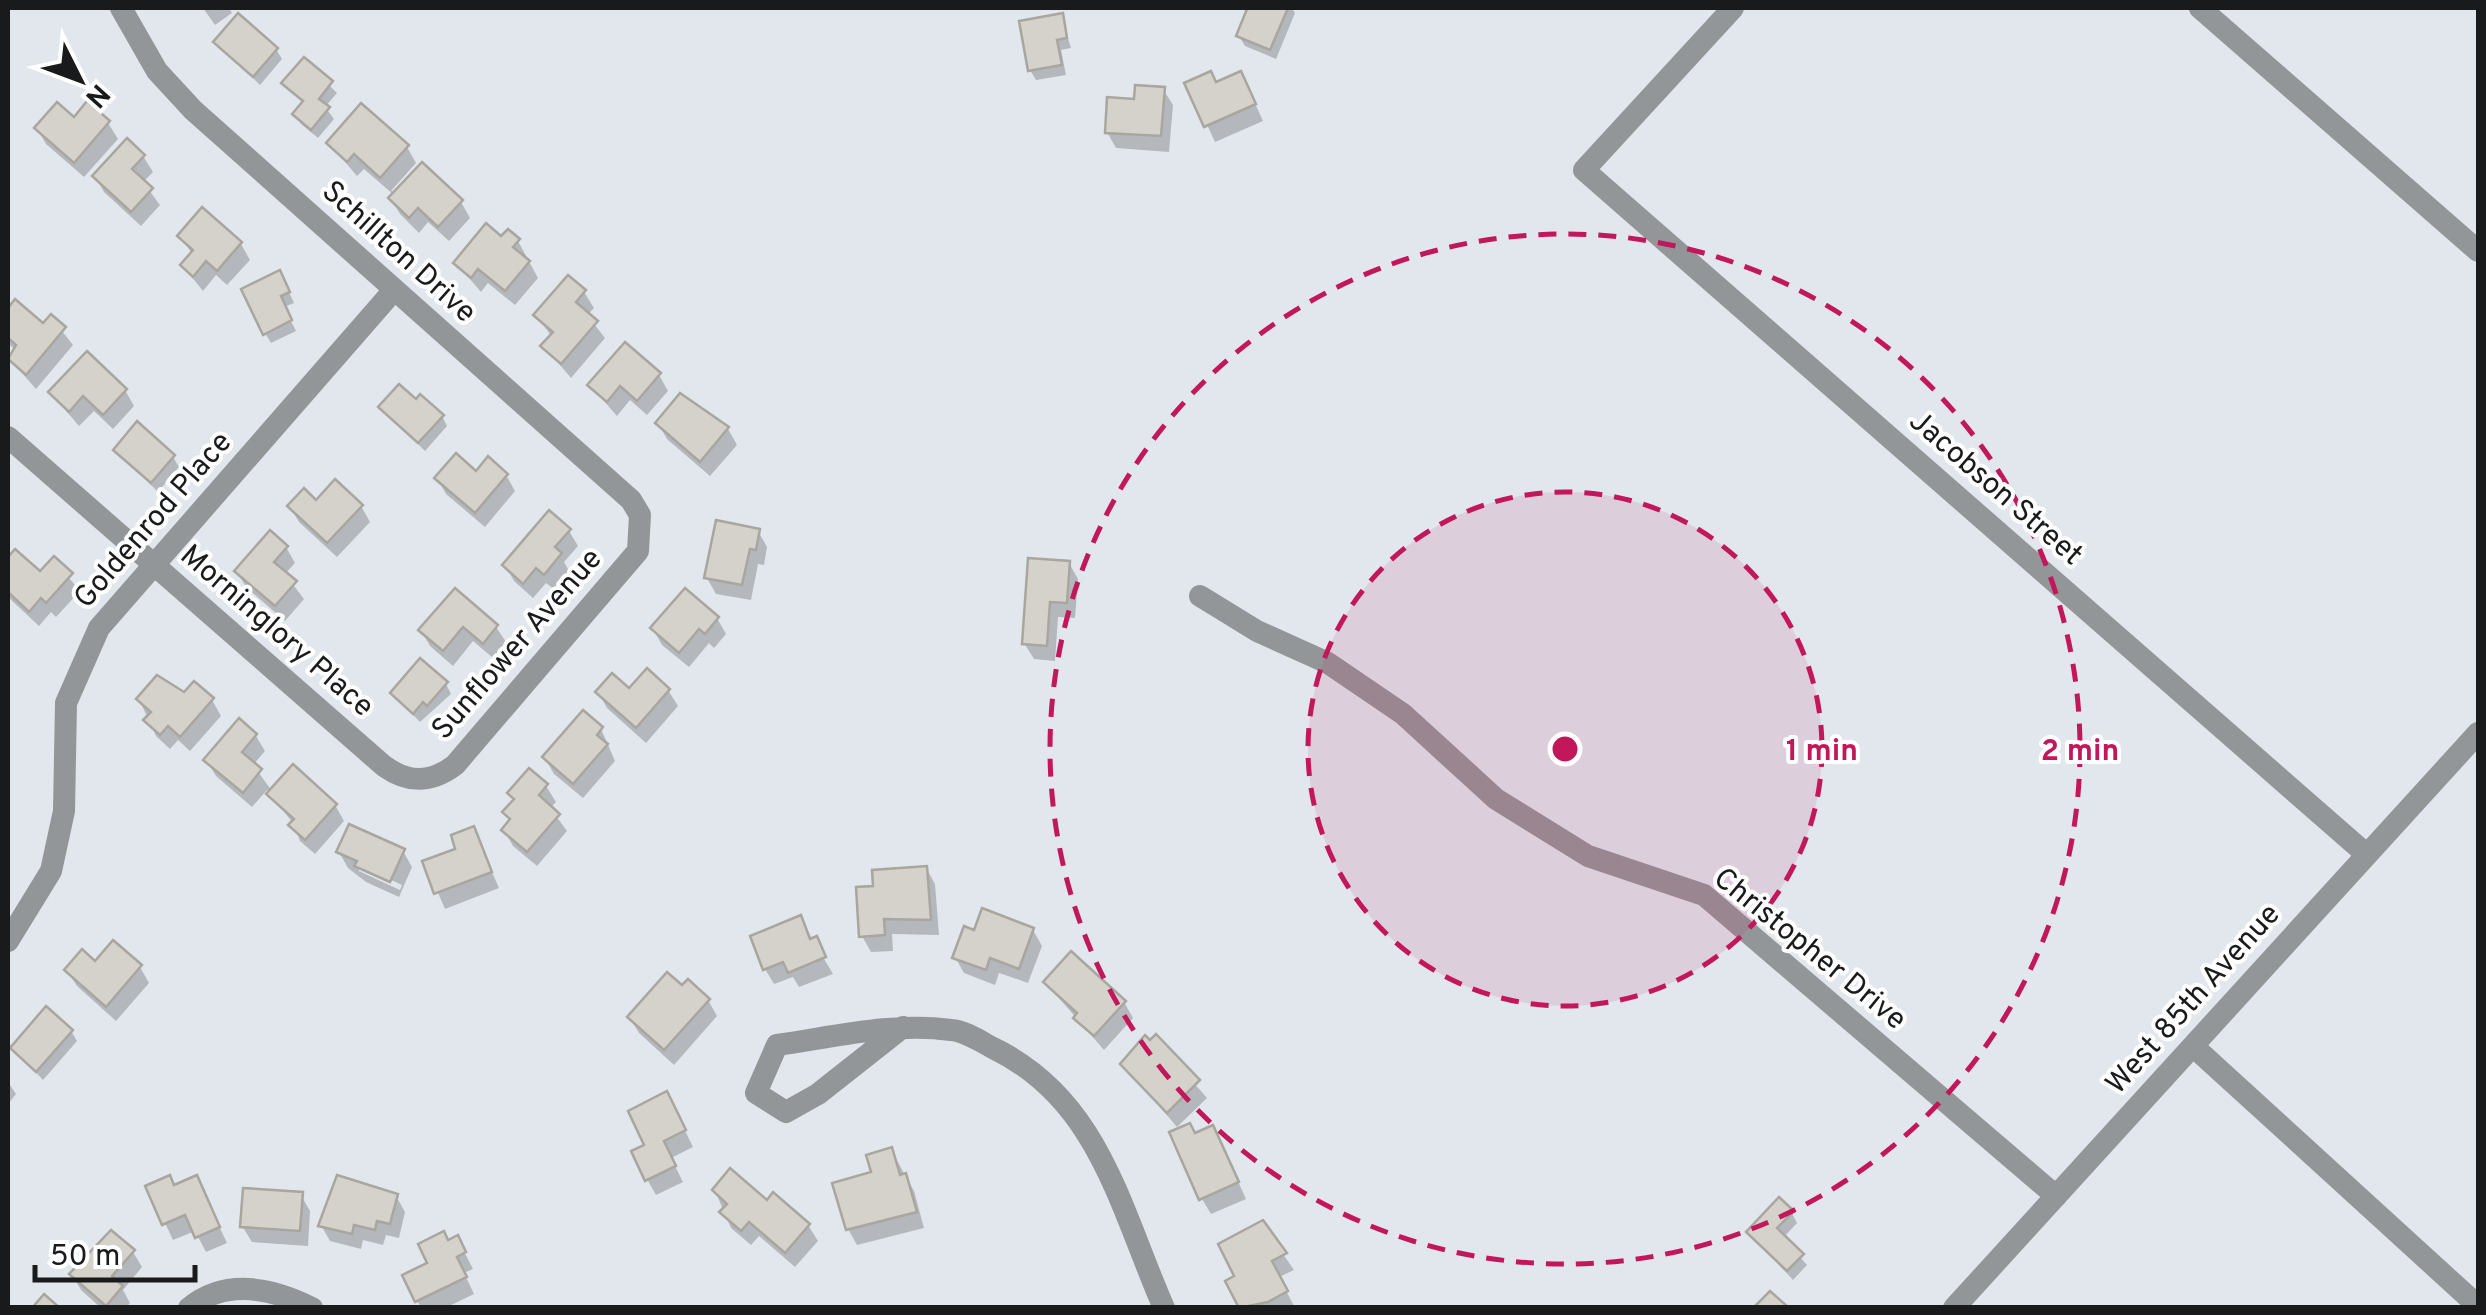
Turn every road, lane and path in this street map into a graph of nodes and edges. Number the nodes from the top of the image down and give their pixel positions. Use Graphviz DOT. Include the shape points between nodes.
graph roads {
  1 [pos="122,8"];
  2 [pos="1733,8"];
  3 [pos="2200,8"];
  4 [pos="2478,250"];
  5 [pos="394,290"];
  6 [pos="8,436"];
  7 [pos="642,532"];
  8 [pos="154,564"];
  9 [pos="1200,596"];
  10 [pos="2478,733"];
  11 [pos="422,780"];
  12 [pos="2366,854"];
  13 [pos="8,941"];
  14 [pos="903,1027"];
  15 [pos="2194,1047"];
  16 [pos="2056,1196"];
  17 [pos="2470,1298"];
  18 [pos="189,1308"];
  19 [pos="312,1308"];
  20 [pos="1164,1308"];
  21 [pos="1954,1308"];
  1 -- 5 [label="street, Schillton Drive" via="173,90"];
  2 -- 12 [label="street, Jacobson Street" via="1584,170"];
  3 -- 4 [label="street"];
  5 -- 7 [label="street, Schillton Drive" via="631,500"];
  5 -- 8 [label="street, Goldenrod Place"];
  6 -- 8 [label="street, Morninglory Place"];
  7 -- 11 [label="street, Sunflower Avenue" via="627,568 455,764"];
  8 -- 11 [label="street, Morninglory Place" via="384,766"];
  8 -- 13 [label="street, Goldenrod Place" via="100,628 76,672 64,716 57,852 38,899"];
  9 -- 16 [label="street, Christopher Drive" via="1343,673 1403,714 1496,799 1588,856 1704,895"];
  10 -- 12 [label="street, West 85th Avenue"];
  12 -- 15 [label="street, West 85th Avenue"];
  14 -- 14 [label="street" via="776,1045 756,1093 786,1112"];
  14 -- 20 [label="street" via="956,1030 1016,1059 1064,1098 1097,1143"];
  15 -- 16 [label="street, West 85th Avenue"];
  15 -- 17 [label="street"];
  16 -- 21 [label="street, West 85th Avenue"];
  18 -- 19 [label="street" via="212,1292 250,1288"];
}
